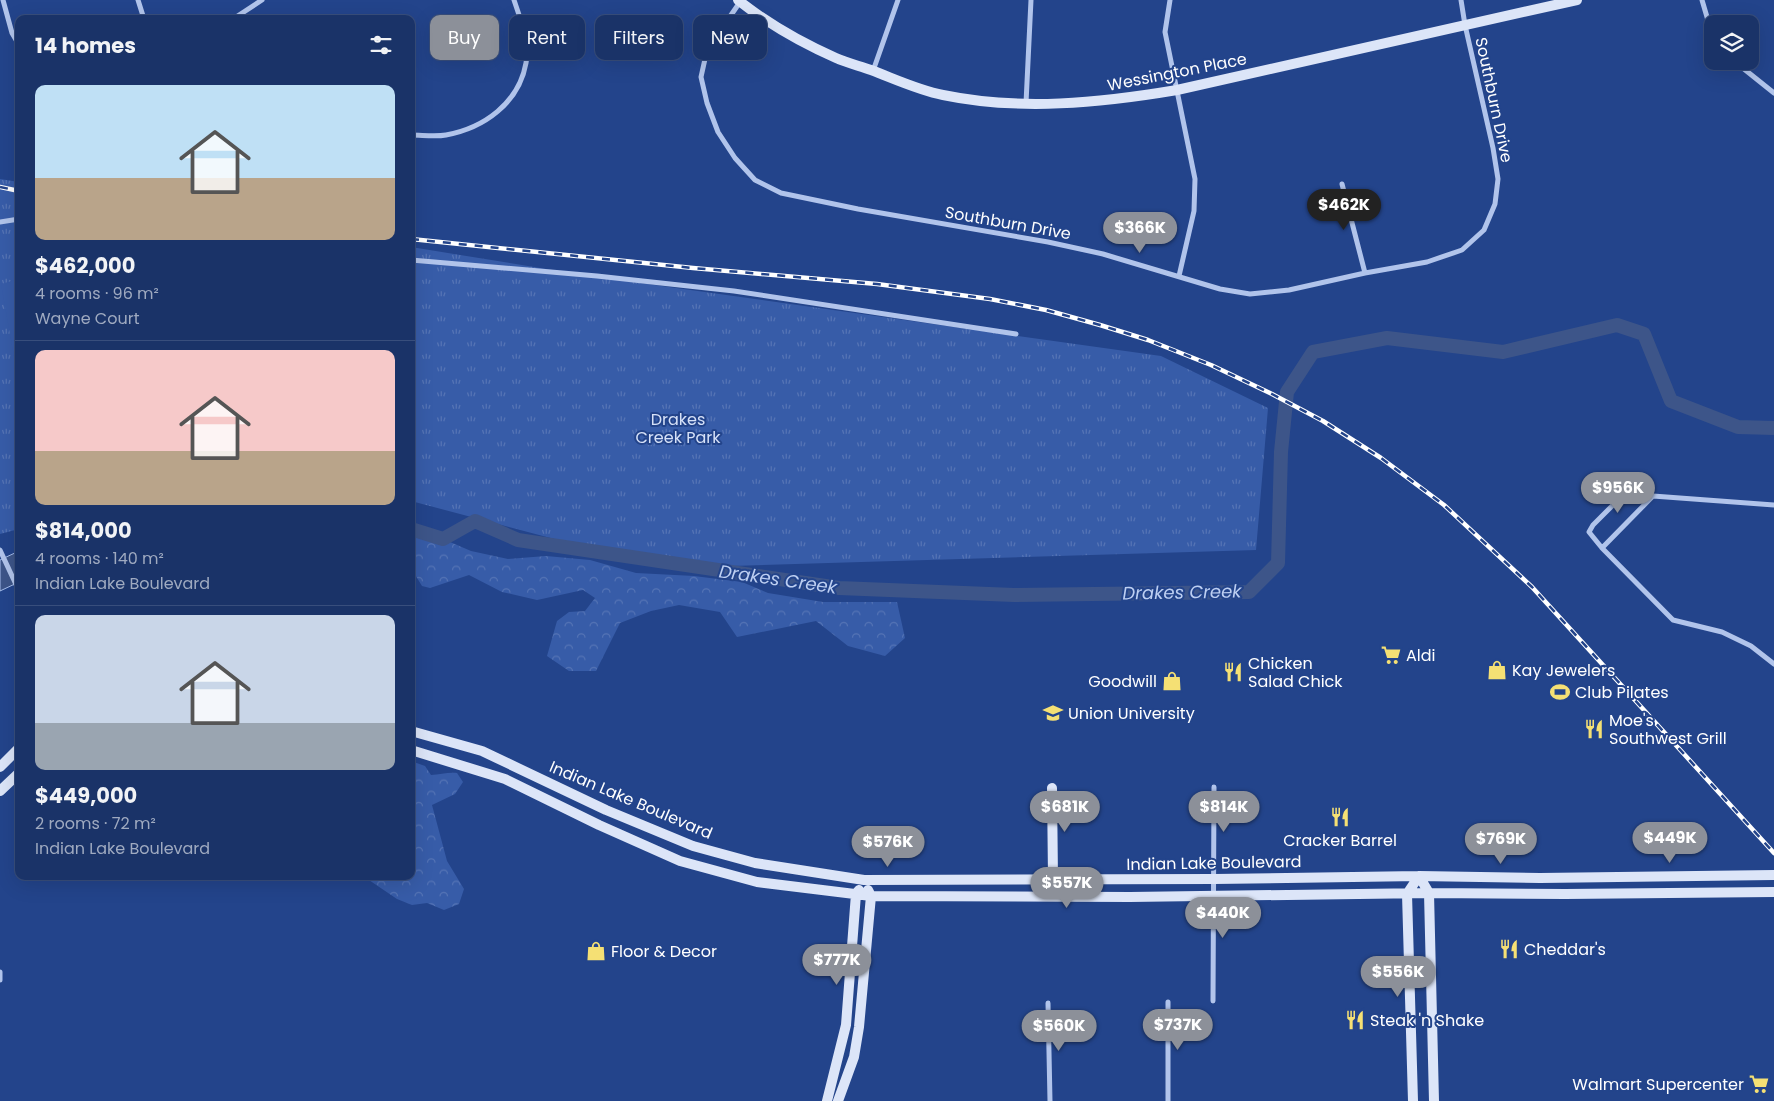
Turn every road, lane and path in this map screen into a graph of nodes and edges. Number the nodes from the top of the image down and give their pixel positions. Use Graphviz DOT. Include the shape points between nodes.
graph roads {
  1 [pos="3,0"];
  2 [pos="138,0"];
  3 [pos="262,0"];
  4 [pos="514,0"];
  5 [pos="898,0"];
  6 [pos="1032,0"];
  7 [pos="1170,0"];
  8 [pos="1461,0"];
  9 [pos="1578,0"];
  10 [pos="1702,0"];
  11 [pos="740,1"];
  12 [pos="143,15"];
  13 [pos="239,15"];
  14 [pos="1706,15"];
  15 [pos="1465,25"];
  16 [pos="15,38"];
  17 [pos="1745,70"];
  18 [pos="873,71"];
  19 [pos="1177,90"];
  20 [pos="1774,93"];
  21 [pos="1026,103"];
  22 [pos="415,135"];
  23 [pos="1342,184"];
  24 [pos="15,220"];
  25 [pos="0,222"];
  26 [pos="415,260"];
  27 [pos="1365,273"];
  28 [pos="1179,276"];
  29 [pos="1016,334"];
  30 [pos="1654,496"];
  31 [pos="1774,505"];
  32 [pos="1602,548"];
  33 [pos="0,550"];
  34 [pos="15,582"];
  35 [pos="1774,664"];
  36 [pos="415,732"];
  37 [pos="415,751"];
  38 [pos="15,752"];
  39 [pos="0,767"];
  40 [pos="15,777"];
  41 [pos="1214,787"];
  42 [pos="1052,788"];
  43 [pos="0,791"];
  44 [pos="1774,875"];
  45 [pos="1419,876"];
  46 [pos="1053,879"];
  47 [pos="1214,879"];
  48 [pos="864,880"];
  49 [pos="1774,892"];
  50 [pos="1429,893"];
  51 [pos="856,894"];
  52 [pos="1407,894"];
  53 [pos="871,896"];
  54 [pos="1057,896"];
  55 [pos="1214,896"];
  56 [pos="0,972"];
  57 [pos="0,980"];
  58 [pos="1213,1001"];
  59 [pos="1168,1002"];
  60 [pos="1048,1003"];
  61 [pos="846,1024"];
  62 [pos="859,1027"];
  63 [pos="827,1101"];
  64 [pos="838,1101"];
  65 [pos="1050,1101"];
  66 [pos="1168,1101"];
  67 [pos="1413,1101"];
  68 [pos="1434,1101"];
  1 -- 16 [label="street"];
  2 -- 12 [label="street"];
  3 -- 13 [label="street"];
  4 -- 22 [label="street" via="524,30 527,62 518,90 497,113 474,126 445,135"];
  5 -- 18 [label="street"];
  6 -- 21 [label="street"];
  7 -- 19 [label="street" via="1165,32"];
  8 -- 15 [label="street, Southburn Drive"];
  9 -- 15 [label="main road, Wessington Place"];
  10 -- 14 [label="street"];
  11 -- 18 [label="main road, Wessington Place" via="789,34 836,58"];
  11 -- 28 [label="street, Southburn Drive" via="707,50 701,77 706,103 718,132 735,158 756,180 781,193 1048,242"];
  15 -- 19 [label="main road, Wessington Place"];
  15 -- 27 [label="street, Southburn Drive" via="1493,148 1498,179 1495,204 1484,230 1462,250 1427,262"];
  17 -- 20 [label="street"];
  18 -- 21 [label="main road, Wessington Place" via="943,95"];
  19 -- 21 [label="main road, Wessington Place" via="1114,100"];
  19 -- 28 [label="street" via="1195,179 1194,211"];
  23 -- 27 [label="street"];
  24 -- 25 [label="street"];
  26 -- 29 [label="street" via="734,291"];
  27 -- 28 [label="street, Southburn Drive" via="1289,290 1250,294 1220,289"];
  30 -- 31 [label="street"];
  30 -- 32 [label="street"];
  30 -- 32 [label="street" via="1623,495 1592,525 1589,532"];
  32 -- 35 [label="street" via="1673,620 1722,632 1751,646"];
  33 -- 34 [label="street"];
  36 -- 48 [label="main road, Indian Lake Boulevard" via="482,751 606,810 693,846 755,863"];
  37 -- 51 [label="main road, Indian Lake Boulevard" via="505,779 599,826 680,861 757,882"];
  38 -- 39 [label="main road"];
  40 -- 43 [label="main road"];
  41 -- 47 [label="street"];
  42 -- 46 [label="main road"];
  44 -- 45 [label="main road, Indian Lake Boulevard"];
  45 -- 47 [label="main road, Indian Lake Boulevard"];
  45 -- 50 [label="main road"];
  45 -- 52 [label="main road"];
  46 -- 47 [label="main road, Indian Lake Boulevard"];
  46 -- 48 [label="main road, Indian Lake Boulevard"];
  46 -- 54 [label="main road"];
  47 -- 55 [label="street"];
  48 -- 51 [label="main road"];
  48 -- 53 [label="main road"];
  49 -- 50 [label="main road, Indian Lake Boulevard"];
  50 -- 52 [label="main road, Indian Lake Boulevard"];
  50 -- 68 [label="main road"];
  51 -- 53 [label="main road, Indian Lake Boulevard"];
  51 -- 61 [label="main road"];
  52 -- 55 [label="main road, Indian Lake Boulevard"];
  52 -- 67 [label="main road"];
  53 -- 54 [label="main road, Indian Lake Boulevard"];
  53 -- 62 [label="main road"];
  54 -- 55 [label="main road, Indian Lake Boulevard"];
  55 -- 58 [label="street"];
  56 -- 57 [label="street"];
  59 -- 66 [label="street"];
  60 -- 65 [label="street"];
  61 -- 62 [label="main road"];
  61 -- 63 [label="main road"];
  62 -- 64 [label="main road" via="854,1056"];
}
